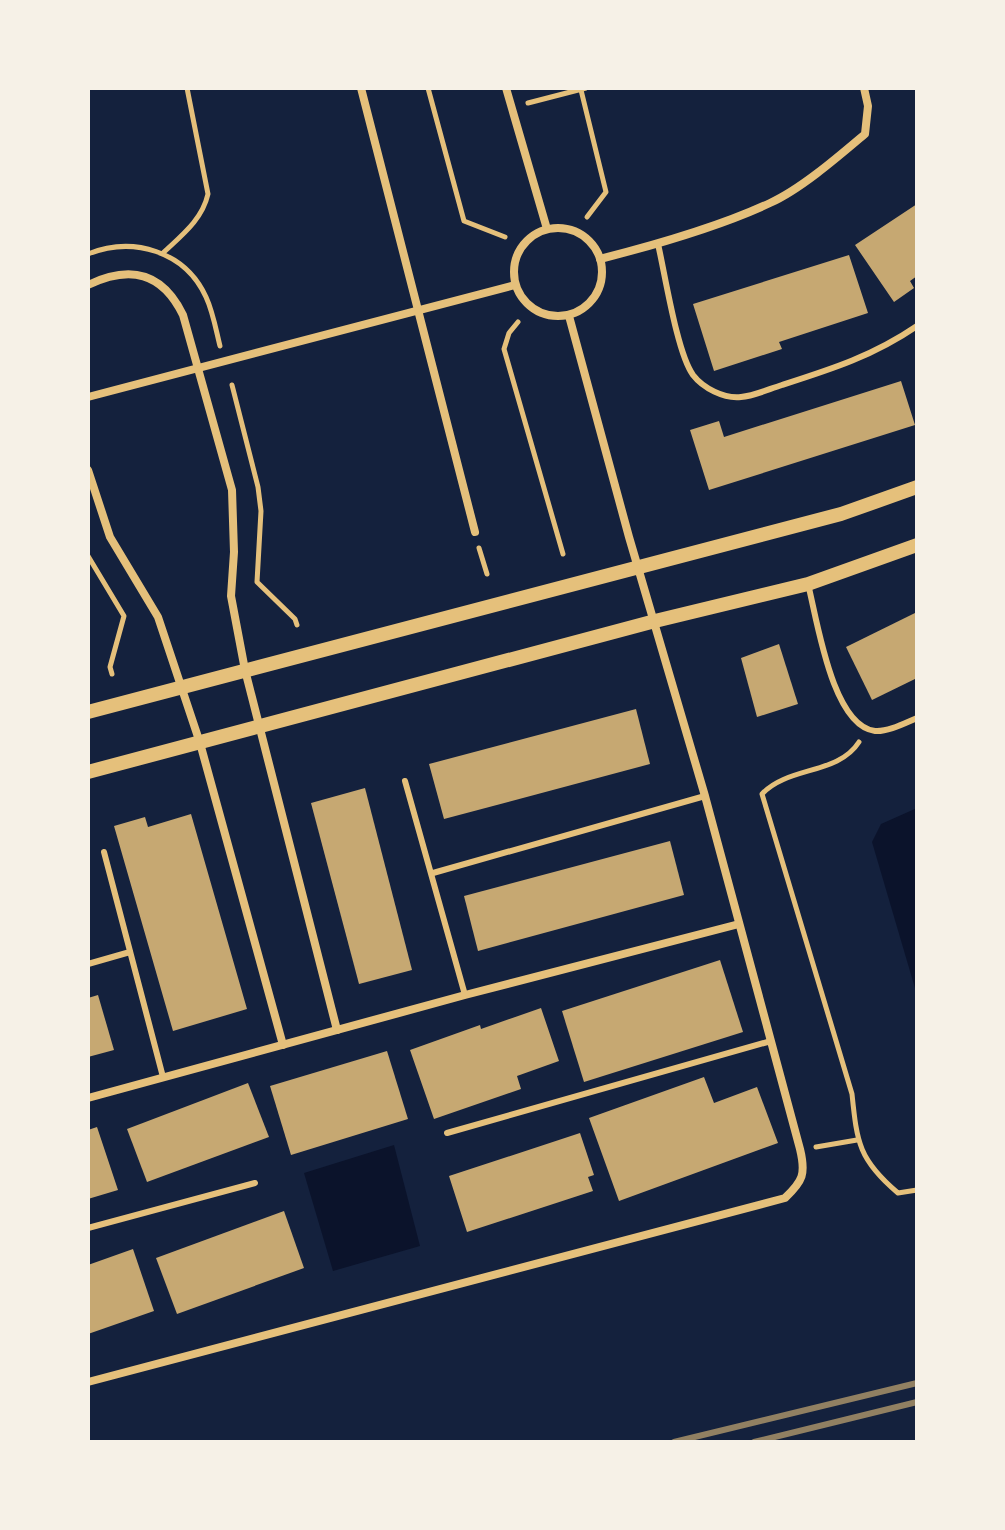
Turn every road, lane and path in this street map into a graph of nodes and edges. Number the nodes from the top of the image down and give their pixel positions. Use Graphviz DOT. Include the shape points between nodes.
graph roads {
  1 [pos="187,88"];
  2 [pos="361,88"];
  3 [pos="428,88"];
  4 [pos="506,88"];
  5 [pos="864,88"];
  6 [pos="583,89"];
  7 [pos="552,97"];
  8 [pos="587,217"];
  9 [pos="547,229"];
  10 [pos="505,237"];
  11 [pos="658,244"];
  12 [pos="163,253"];
  13 [pos="600,259"];
  14 [pos="88,285"];
  15 [pos="515,285"];
  16 [pos="416,309"];
  17 [pos="569,316"];
  18 [pos="518,322"];
  19 [pos="917,326"];
  20 [pos="198,369"];
  21 [pos="232,385"];
  22 [pos="88,397"];
  23 [pos="88,470"];
  24 [pos="917,487"];
  25 [pos="475,532"];
  26 [pos="917,545"];
  27 [pos="563,554"];
  28 [pos="88,556"];
  29 [pos="638,566"];
  30 [pos="487,574"];
  31 [pos="808,584"];
  32 [pos="655,621"];
  33 [pos="297,625"];
  34 [pos="245,670"];
  35 [pos="112,674"];
  36 [pos="182,688"];
  37 [pos="88,712"];
  38 [pos="917,718"];
  39 [pos="258,726"];
  40 [pos="868,728"];
  41 [pos="200,743"];
  42 [pos="88,772"];
  43 [pos="405,781"];
  44 [pos="705,796"];
  45 [pos="104,852"];
  46 [pos="433,873"];
  47 [pos="739,924"];
  48 [pos="130,952"];
  49 [pos="88,964"];
  50 [pos="465,995"];
  51 [pos="337,1030"];
  52 [pos="771,1041"];
  53 [pos="283,1045"];
  54 [pos="163,1077"];
  55 [pos="88,1098"];
  56 [pos="447,1133"];
  57 [pos="857,1140"];
  58 [pos="800,1149"];
  59 [pos="255,1183"];
  60 [pos="917,1190"];
  61 [pos="88,1228"];
  62 [pos="88,1382"];
  1 -- 12 [label="path" via="208,194 198,219"];
  2 -- 16 [label="street"];
  3 -- 10 [label="path" via="464,221"];
  4 -- 9 [label="street"];
  5 -- 11 [label="street" via="865,134 828,164 773,202"];
  6 -- 7 [label="path"];
  6 -- 8 [label="path" via="606,188"];
  9 -- 13 [label="street" via="573,230 585,237"];
  9 -- 15 [label="street" via="533,235 516,257"];
  11 -- 13 [label="street"];
  11 -- 19 [label="lane" via="683,356 692,374 717,393 740,398 845,365"];
  13 -- 17 [label="street" via="602,274 592,301"];
  14 -- 20 [label="street" via="132,273 162,286 183,315"];
  15 -- 16 [label="street"];
  15 -- 17 [label="street" via="529,307 541,314"];
  16 -- 20 [label="street"];
  16 -- 25 [label="street"];
  17 -- 29 [label="street"];
  18 -- 27 [label="path" via="504,349"];
  20 -- 22 [label="street"];
  20 -- 34 [label="street" via="232,490 231,596"];
  21 -- 33 [label="path" via="258,487 257,582"];
  23 -- 36 [label="street" via="110,537 158,617"];
  24 -- 29 [label="street" via="841,514"];
  25 -- 30 [label="path"];
  26 -- 31 [label="street"];
  28 -- 35 [label="path" via="124,616"];
  29 -- 32 [label="street"];
  29 -- 34 [label="street"];
  31 -- 32 [label="street"];
  31 -- 40 [label="lane" via="836,691 847,712"];
  32 -- 39 [label="street"];
  32 -- 44 [label="street"];
  34 -- 36 [label="street"];
  34 -- 39 [label="street"];
  36 -- 37 [label="street"];
  36 -- 41 [label="street"];
  38 -- 40 [label="lane" via="877,731"];
  39 -- 41 [label="street"];
  39 -- 51 [label="street"];
  40 -- 57 [label="path" via="850,756 772,783 762,794 852,1094"];
  41 -- 42 [label="street"];
  41 -- 53 [label="street"];
  43 -- 46 [label="lane"];
  44 -- 46 [label="lane"];
  44 -- 47 [label="street"];
  45 -- 48 [label="lane"];
  46 -- 50 [label="lane"];
  47 -- 50 [label="street"];
  47 -- 52 [label="street"];
  48 -- 49 [label="lane"];
  48 -- 54 [label="lane"];
  50 -- 51 [label="street"];
  51 -- 53 [label="street"];
  52 -- 56 [label="lane"];
  52 -- 58 [label="street"];
  53 -- 54 [label="street"];
  54 -- 55 [label="street"];
  57 -- 58 [label="path"];
  57 -- 60 [label="path" via="877,1176 898,1193"];
  58 -- 62 [label="street" via="801,1183 785,1198"];
  59 -- 61 [label="lane"];
}
